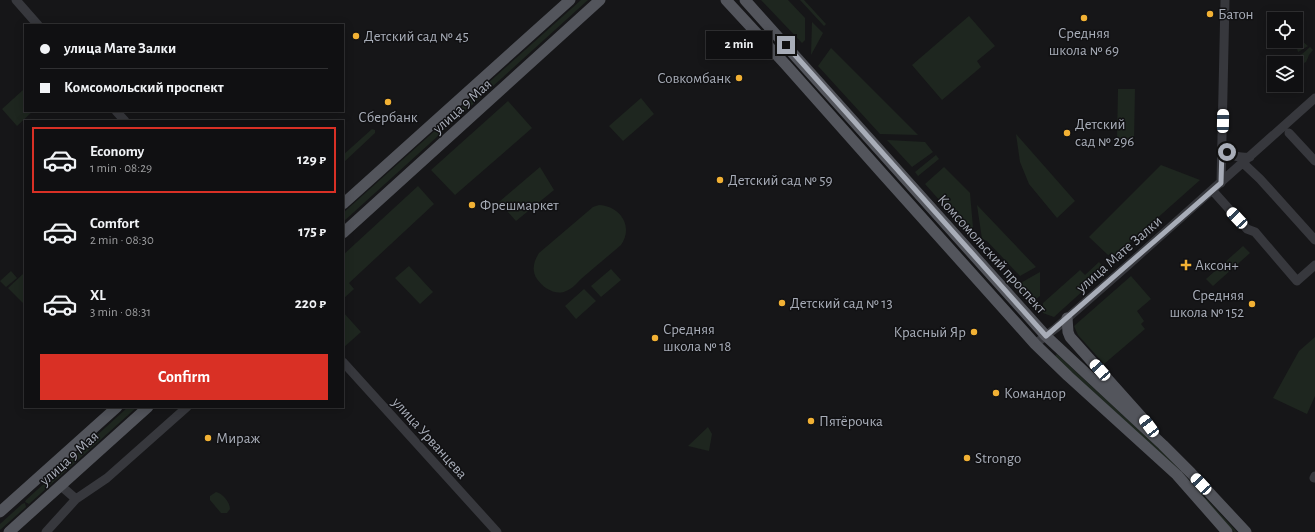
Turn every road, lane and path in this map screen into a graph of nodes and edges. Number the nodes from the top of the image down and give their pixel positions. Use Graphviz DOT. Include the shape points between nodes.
graph roads {
  1 [pos="16,0"];
  2 [pos="570,0"];
  3 [pos="600,0"];
  4 [pos="726,0"];
  5 [pos="745,0"];
  6 [pos="1226,0"];
  7 [pos="37,24"];
  8 [pos="1315,98"];
  9 [pos="117,112"];
  10 [pos="124,120"];
  11 [pos="1289,133"];
  12 [pos="1222,148"];
  13 [pos="1246,160"];
  14 [pos="1315,161"];
  15 [pos="891,163"];
  16 [pos="881,172"];
  17 [pos="1221,183"];
  18 [pos="1212,190"];
  19 [pos="344,203"];
  20 [pos="344,232"];
  21 [pos="1315,240"];
  22 [pos="1315,265"];
  23 [pos="1067,318"];
  24 [pos="1046,336"];
  25 [pos="1035,344"];
  26 [pos="344,363"];
  27 [pos="116,408"];
  28 [pos="147,408"];
  29 [pos="186,408"];
  30 [pos="1163,445"];
  31 [pos="61,486"];
  32 [pos="76,499"];
  33 [pos="0,512"];
  34 [pos="9,532"];
  35 [pos="46,532"];
  36 [pos="497,532"];
  37 [pos="1227,532"];
  38 [pos="1246,532"];
  1 -- 7 [label="street"];
  2 -- 19 [label="main road, улица 9 Мая"];
  3 -- 20 [label="main road, улица 9 Мая"];
  4 -- 16 [label="main road, Комсомольский проспект"];
  5 -- 15 [label="main road, Комсомольский проспект"];
  6 -- 12 [label="street"];
  8 -- 13 [label="street, улица Мате Залки"];
  9 -- 10 [label="street"];
  11 -- 14 [label="street"];
  12 -- 13 [label="street" via="1231,155"];
  12 -- 17 [label="street"];
  13 -- 17 [label="street, улица Мате Залки"];
  13 -- 21 [label="street"];
  15 -- 16 [label="main road"];
  15 -- 24 [label="main road, Комсомольский проспект"];
  16 -- 25 [label="main road, Комсомольский проспект"];
  17 -- 18 [label="street, улица Мате Залки"];
  18 -- 22 [label="street" via="1247,229 1255,232 1296,281"];
  18 -- 23 [label="street, улица Мате Залки"];
  23 -- 24 [label="street, улица Мате Залки"];
  23 -- 30 [label="main road" via="1070,337 1142,417"];
  24 -- 25 [label="street, улица Мате Залки"];
  24 -- 30 [label="main road, Комсомольский проспект"];
  25 -- 37 [label="main road, Комсомольский проспект" via="1177,475"];
  26 -- 36 [label="street, улица Урванцева"];
  27 -- 33 [label="main road, улица 9 Мая"];
  28 -- 31 [label="main road, улица 9 Мая"];
  29 -- 32 [label="street" via="107,478"];
  30 -- 38 [label="main road, Комсомольский проспект"];
  31 -- 32 [label="street"];
  31 -- 34 [label="main road, улица 9 Мая"];
  32 -- 35 [label="street"];
}
